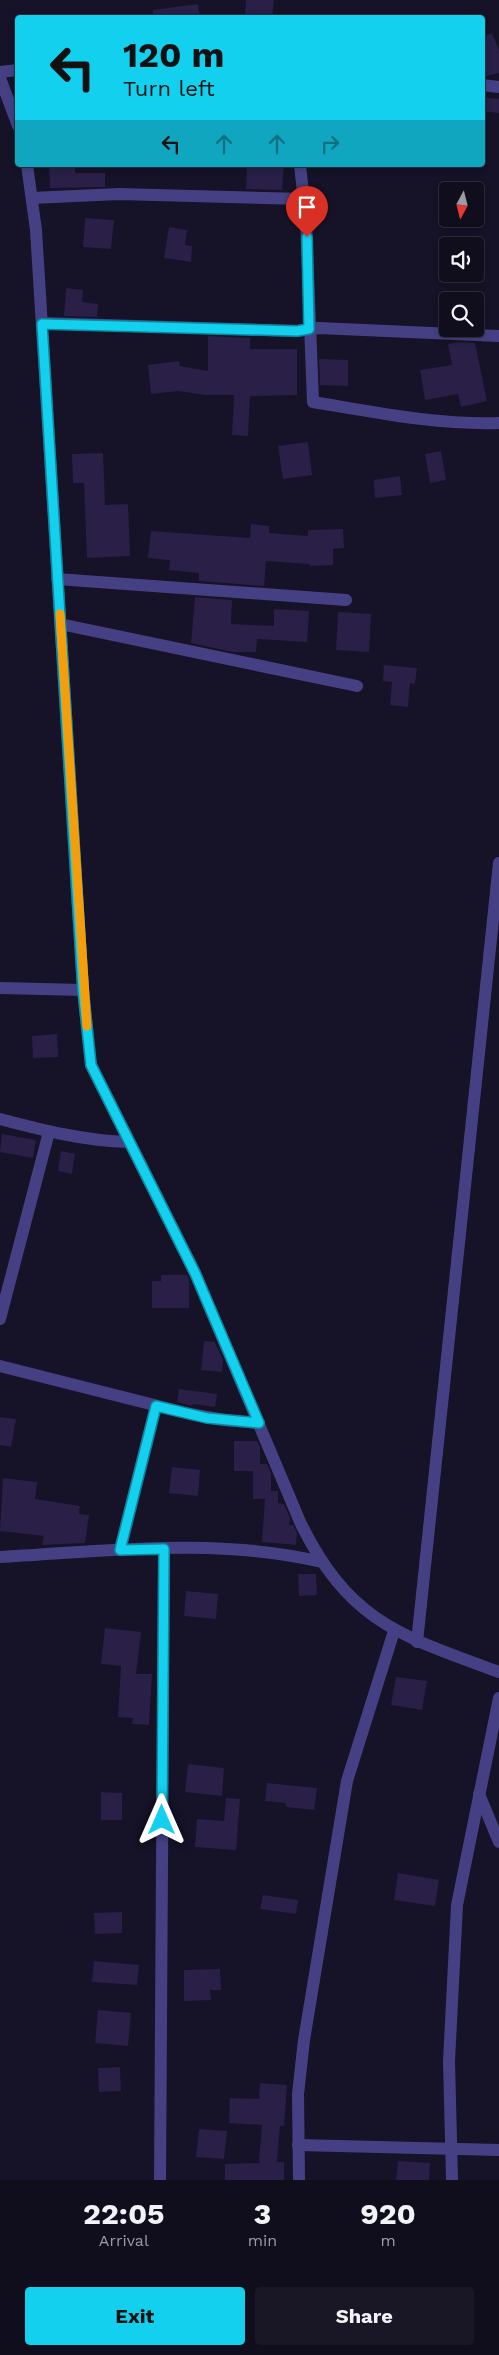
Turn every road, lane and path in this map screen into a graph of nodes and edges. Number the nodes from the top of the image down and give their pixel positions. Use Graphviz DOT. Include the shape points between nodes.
graph roads {
  1 [pos="15,70"];
  2 [pos="0,72"];
  3 [pos="0,78"];
  4 [pos="485,85"];
  5 [pos="499,87"];
  6 [pos="15,118"];
  7 [pos="27,167"];
  8 [pos="300,167"];
  9 [pos="32,198"];
  10 [pos="304,199"];
  11 [pos="42,324"];
  12 [pos="309,329"];
  13 [pos="499,336"];
  14 [pos="499,423"];
  15 [pos="58,579"];
  16 [pos="346,600"];
  17 [pos="60,624"];
  18 [pos="357,686"];
  19 [pos="499,863"];
  20 [pos="0,988"];
  21 [pos="83,990"];
  22 [pos="0,1119"];
  23 [pos="48,1132"];
  24 [pos="128,1142"];
  25 [pos="0,1319"];
  26 [pos="0,1366"];
  27 [pos="156,1406"];
  28 [pos="259,1423"];
  29 [pos="164,1549"];
  30 [pos="120,1550"];
  31 [pos="0,1557"];
  32 [pos="322,1562"];
  33 [pos="394,1631"];
  34 [pos="417,1642"];
  35 [pos="499,1672"];
  36 [pos="499,1698"];
  37 [pos="480,1794"];
  38 [pos="499,1842"];
  39 [pos="298,2145"];
  40 [pos="452,2150"];
  41 [pos="499,2150"];
  42 [pos="160,2180"];
  43 [pos="299,2180"];
  44 [pos="452,2180"];
  1 -- 2 [label="street"];
  3 -- 6 [label="street"];
  4 -- 5 [label="street"];
  7 -- 9 [label="street"];
  8 -- 10 [label="street"];
  9 -- 10 [label="street" via="119,194"];
  9 -- 11 [label="street"];
  10 -- 12 [label="street"];
  11 -- 12 [label="street"];
  11 -- 15 [label="street"];
  12 -- 13 [label="street"];
  12 -- 14 [label="street" via="313,402 414,418"];
  15 -- 16 [label="street"];
  15 -- 17 [label="street"];
  17 -- 18 [label="street"];
  17 -- 21 [label="street"];
  19 -- 34 [label="street"];
  20 -- 21 [label="street"];
  21 -- 24 [label="street" via="91,1065"];
  22 -- 23 [label="street"];
  23 -- 24 [label="street"];
  23 -- 25 [label="street"];
  24 -- 28 [label="street" via="195,1273"];
  26 -- 27 [label="street"];
  27 -- 28 [label="street" via="207,1418"];
  27 -- 30 [label="street"];
  28 -- 32 [label="street" via="301,1524"];
  29 -- 30 [label="street"];
  29 -- 32 [label="street" via="259,1551"];
  29 -- 42 [label="street"];
  30 -- 31 [label="street"];
  32 -- 33 [label="street" via="350,1597"];
  33 -- 34 [label="street"];
  33 -- 39 [label="street" via="346,1781 304,2040 298,2094"];
  34 -- 35 [label="street"];
  36 -- 37 [label="street"];
  37 -- 38 [label="street"];
  37 -- 40 [label="street" via="457,1905 449,2061"];
  39 -- 40 [label="street"];
  39 -- 43 [label="street"];
  40 -- 41 [label="street"];
  40 -- 44 [label="street"];
}
